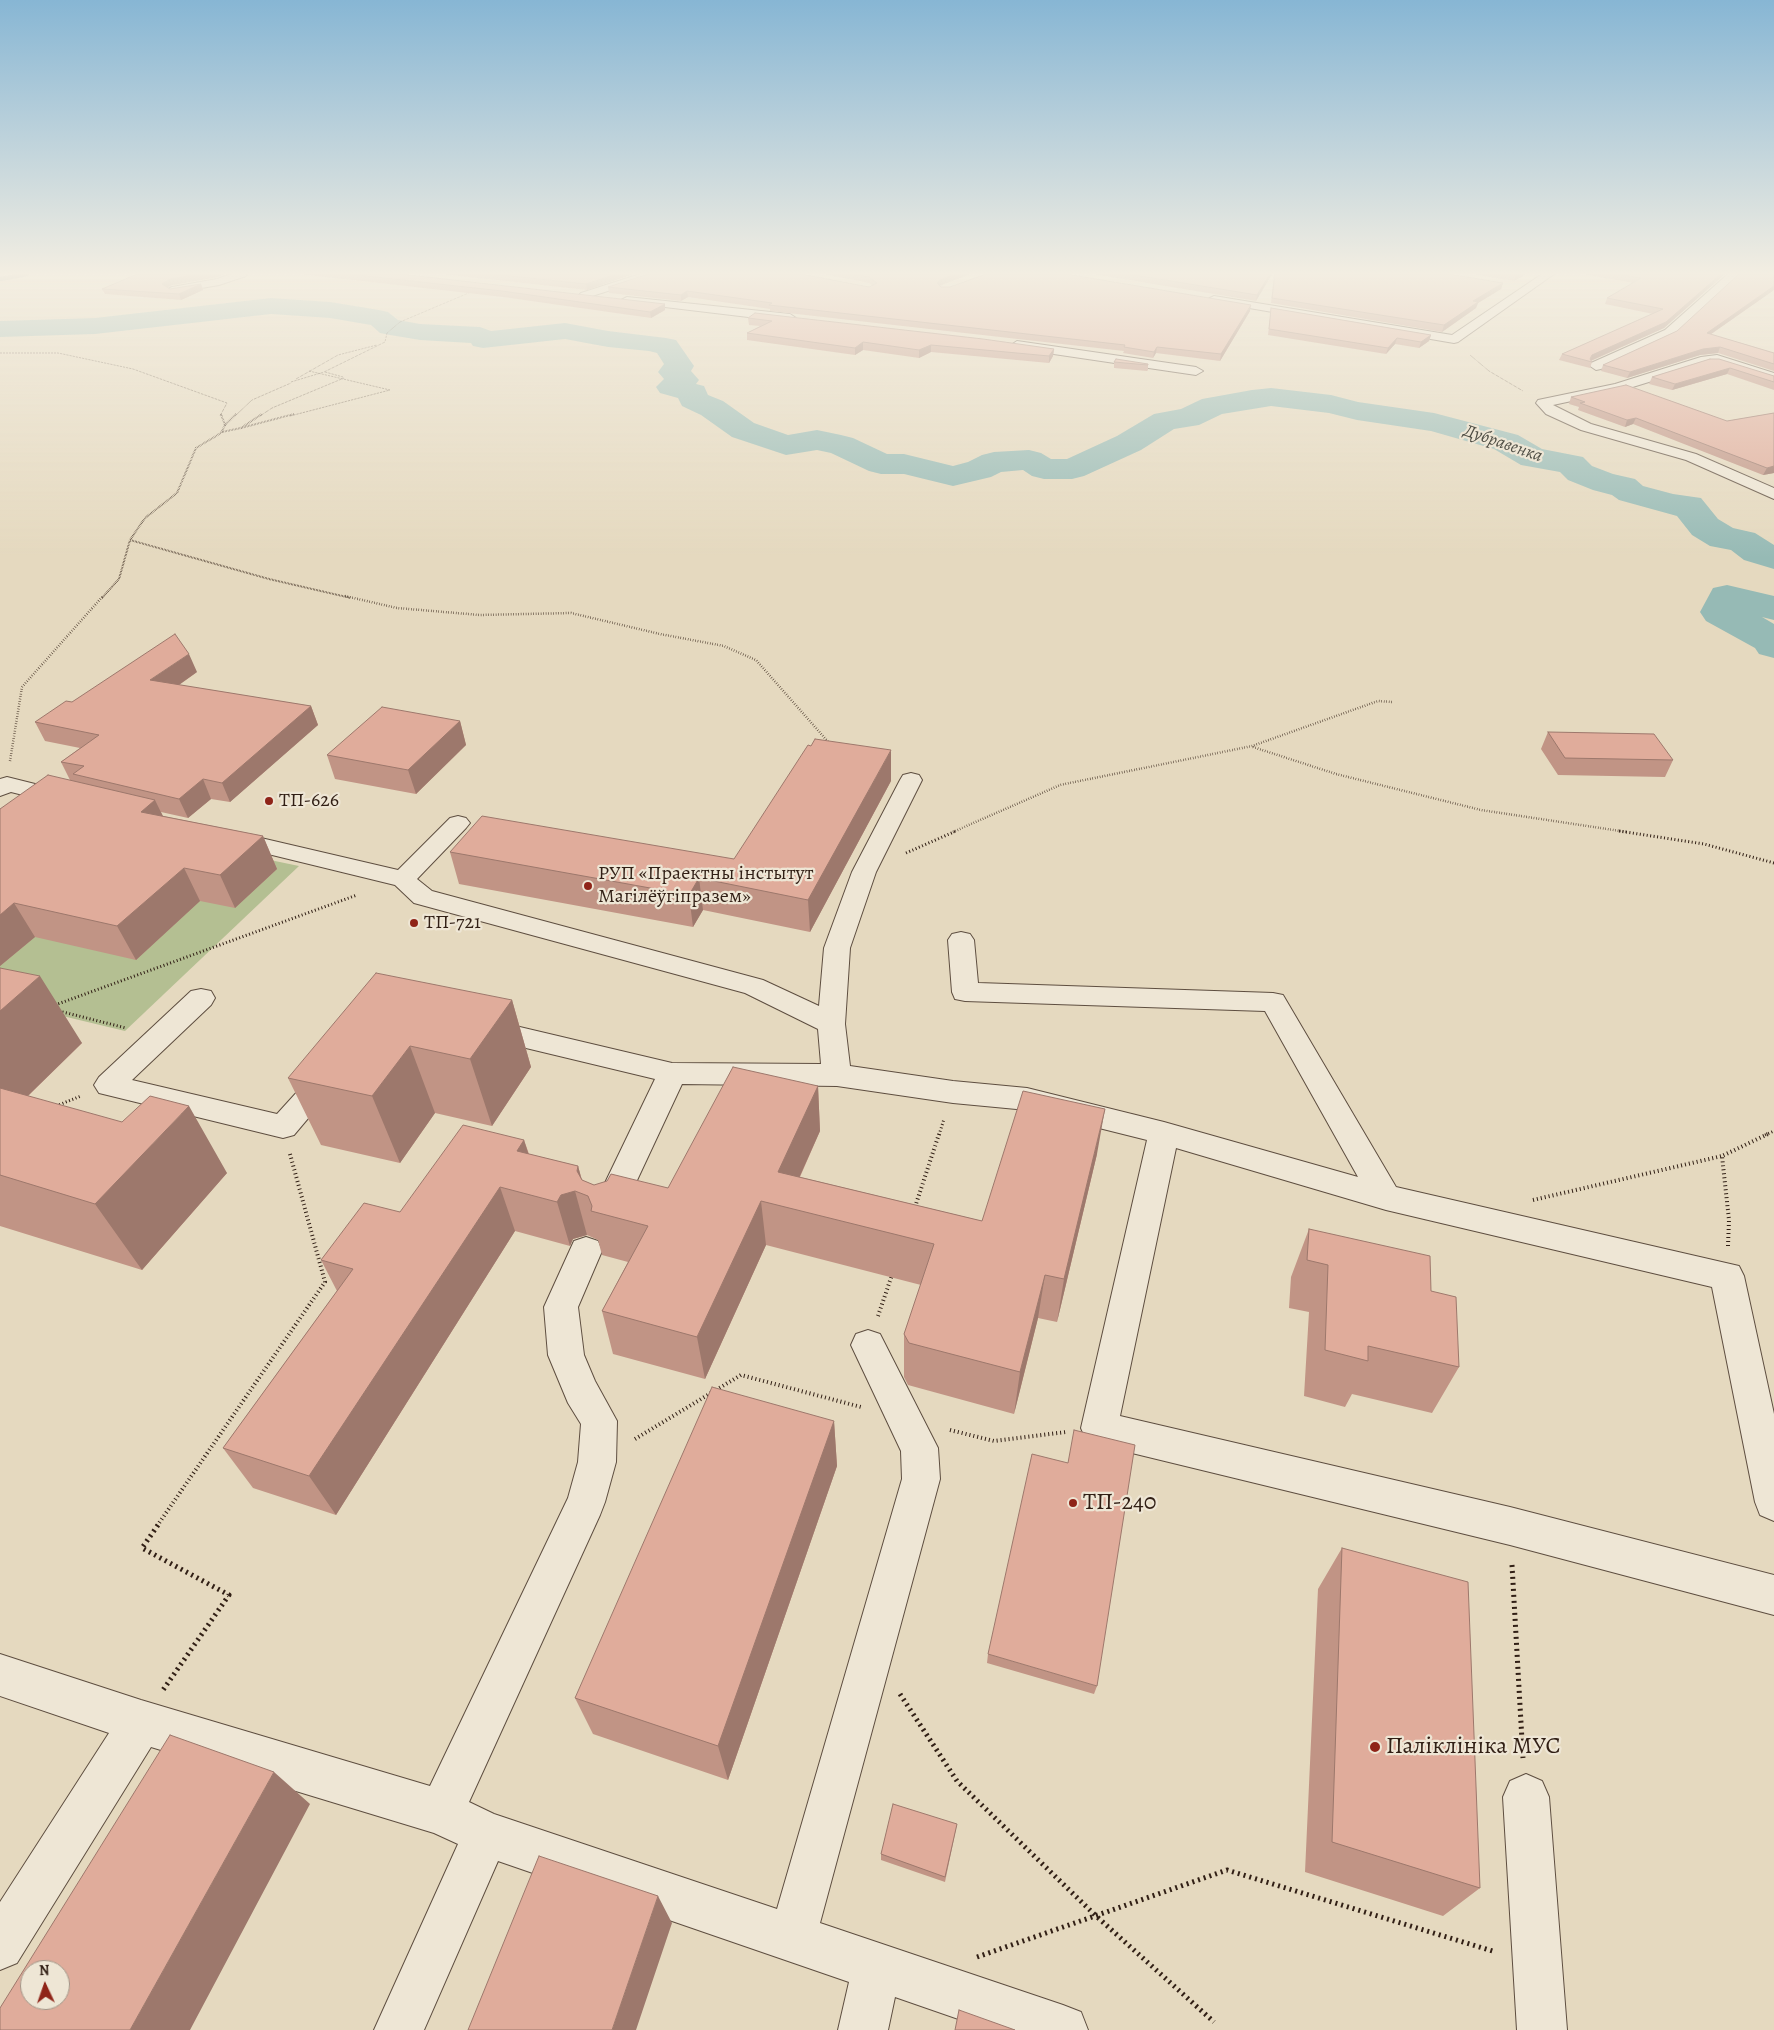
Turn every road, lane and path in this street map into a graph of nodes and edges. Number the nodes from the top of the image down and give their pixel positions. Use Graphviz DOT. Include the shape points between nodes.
graph roads {
  1 [pos="128,369"];
  2 [pos="313,369"];
  3 [pos="331,369"];
  4 [pos="1182,369"];
  5 [pos="1486,369"];
  6 [pos="1678,369"];
  7 [pos="1748,369"];
  8 [pos="309,371"];
  9 [pos="1196,371"];
  10 [pos="324,372"];
  11 [pos="319,373"];
  12 [pos="1774,377"];
  13 [pos="340,379"];
  14 [pos="291,382"];
  15 [pos="1543,403"];
  16 [pos="225,426"];
  17 [pos="241,428"];
  18 [pos="221,433"];
  19 [pos="1774,494"];
  20 [pos="130,540"];
  21 [pos="1393,702"];
  22 [pos="832,746"];
  23 [pos="1252,746"];
  24 [pos="911,780"];
  25 [pos="3,787"];
  26 [pos="84,803"];
  27 [pos="458,823"];
  28 [pos="210,833"];
  29 [pos="1774,863"];
  30 [pos="864,872"];
  31 [pos="403,878"];
  32 [pos="960,940"];
  33 [pos="201,998"];
  34 [pos="47,1008"];
  35 [pos="56,1010"];
  36 [pos="458,1023"];
  37 [pos="831,1024"];
  38 [pos="159,1036"];
  39 [pos="346,1056"];
  40 [pos="672,1073"];
  41 [pos="837,1075"];
  42 [pos="109,1085"];
  43 [pos="953,1092"];
  44 [pos="54,1107"];
  45 [pos="282,1127"];
  46 [pos="1774,1131"];
  47 [pos="1164,1133"];
  48 [pos="1722,1156"];
  49 [pos="1386,1198"];
  50 [pos="1531,1200"];
  51 [pos="606,1214"];
  52 [pos="912,1214"];
  53 [pos="586,1250"];
  54 [pos="893,1270"];
  55 [pos="1727,1276"];
  56 [pos="868,1345"];
  57 [pos="902,1418"];
  58 [pos="1099,1428"];
  59 [pos="597,1462"];
  60 [pos="1774,1502"];
  61 [pos="1510,1526"];
  62 [pos="1774,1595"];
  63 [pos="872,1653"];
  64 [pos="0,1675"];
  65 [pos="141,1722"];
  66 [pos="1526,1797"];
  67 [pos="441,1812"];
  68 [pos="486,1834"];
  69 [pos="1095,1915"];
  70 [pos="792,1939"];
  71 [pos="0,1946"];
  72 [pos="967,1960"];
  73 [pos="1538,1965"];
  74 [pos="878,1968"];
  75 [pos="1214,2022"];
  76 [pos="399,2030"];
  77 [pos="863,2030"];
  78 [pos="1063,2030"];
  79 [pos="1542,2030"];
  1 -- 16 [label="path" via="227,403 220,416"];
  2 -- 8 [label="path"];
  3 -- 10 [label="path"];
  4 -- 9 [label="street"];
  5 -- 15 [label="path"];
  6 -- 15 [label="street" via="1618,387"];
  7 -- 12 [label="street"];
  8 -- 11 [label="path"];
  8 -- 14 [label="path"];
  10 -- 11 [label="path"];
  10 -- 13 [label="path" via="344,378"];
  11 -- 13 [label="path"];
  11 -- 14 [label="path"];
  13 -- 17 [label="path" via="272,408"];
  13 -- 17 [label="path" via="390,390"];
  14 -- 16 [label="path" via="252,400"];
  15 -- 19 [label="street" via="1551,411 1586,426 1691,457"];
  16 -- 18 [label="path"];
  17 -- 18 [label="path"];
  18 -- 20 [label="path" via="196,448 177,493 145,518"];
  20 -- 22 [label="path" via="269,579 398,608 480,615 571,613 724,646 756,660"];
  20 -- 25 [label="path" via="119,579 22,687"];
  21 -- 23 [label="path" via="1378,702"];
  23 -- 29 [label="path" via="1336,774 1481,810 1704,844"];
  23 -- 30 [label="path" via="1060,785"];
  24 -- 30 [label="street"];
  25 -- 26 [label="street"];
  27 -- 31 [label="street"];
  28 -- 31 [label="street"];
  30 -- 37 [label="street" via="837,948"];
  31 -- 34 [label="path"];
  31 -- 37 [label="street" via="424,897 754,986"];
  32 -- 49 [label="street" via="964,992 1273,1002"];
  33 -- 38 [label="street"];
  35 -- 38 [label="path"];
  36 -- 40 [label="street"];
  37 -- 41 [label="street"];
  38 -- 42 [label="street"];
  39 -- 45 [label="street"];
  40 -- 41 [label="street"];
  40 -- 51 [label="street"];
  41 -- 43 [label="street"];
  42 -- 44 [label="path"];
  42 -- 45 [label="street"];
  43 -- 47 [label="street" via="1027,1099"];
  43 -- 52 [label="path"];
  45 -- 65 [label="path" via="325,1282 142,1548 229,1596"];
  46 -- 48 [label="path"];
  47 -- 49 [label="street"];
  47 -- 58 [label="street"];
  48 -- 50 [label="path"];
  48 -- 55 [label="path" via="1729,1220"];
  49 -- 55 [label="street"];
  53 -- 59 [label="street" via="561,1307 566,1355 581,1391 599,1421"];
  54 -- 56 [label="path"];
  55 -- 60 [label="street"];
  56 -- 57 [label="street"];
  57 -- 58 [label="path" via="994,1442"];
  57 -- 59 [label="path" via="741,1375"];
  57 -- 63 [label="street" via="919,1448 921,1479"];
  58 -- 61 [label="street"];
  59 -- 67 [label="street" via="586,1502"];
  61 -- 62 [label="street"];
  61 -- 66 [label="path"];
  63 -- 69 [label="path" via="958,1781"];
  63 -- 70 [label="street"];
  64 -- 65 [label="street"];
  65 -- 67 [label="street"];
  65 -- 71 [label="street"];
  66 -- 73 [label="street"];
  67 -- 68 [label="street"];
  68 -- 70 [label="street"];
  68 -- 76 [label="street"];
  69 -- 72 [label="path"];
  69 -- 73 [label="path" via="1227,1870"];
  69 -- 75 [label="path"];
  70 -- 74 [label="street"];
  73 -- 79 [label="street"];
  74 -- 77 [label="street"];
  74 -- 78 [label="street"];
}
